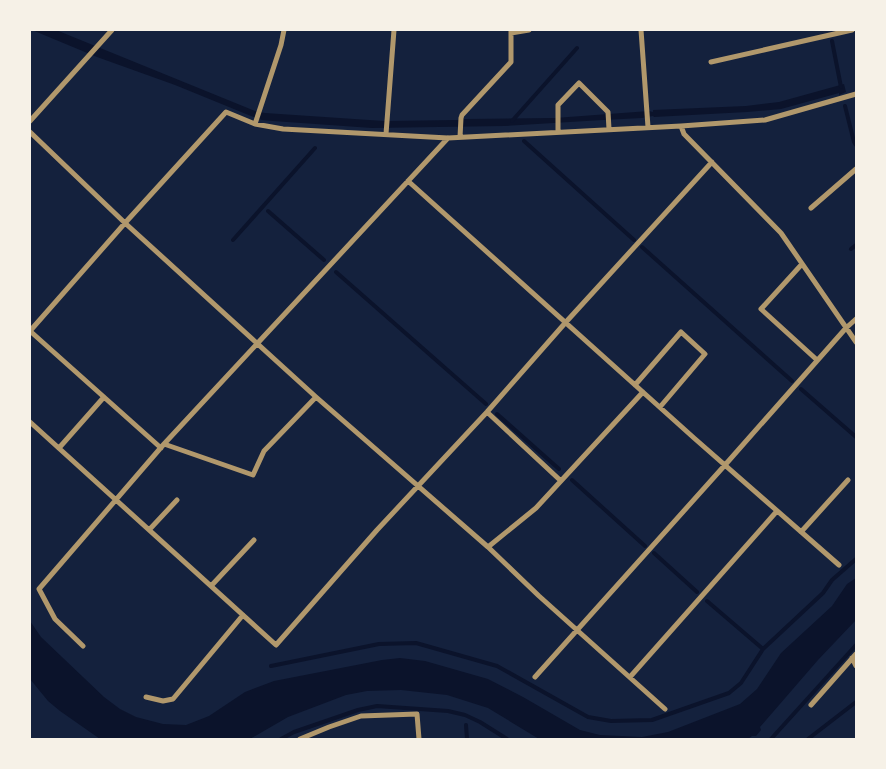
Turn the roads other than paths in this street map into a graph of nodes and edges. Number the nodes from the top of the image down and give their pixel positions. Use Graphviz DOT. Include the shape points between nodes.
graph roads {
  1 [pos="112,30"];
  2 [pos="284,30"];
  3 [pos="394,30"];
  4 [pos="529,30"];
  5 [pos="641,30"];
  6 [pos="852,30"];
  7 [pos="511,32"];
  8 [pos="711,62"];
  9 [pos="856,94"];
  10 [pos="30,121"];
  11 [pos="256,121"];
  12 [pos="648,125"];
  13 [pos="681,126"];
  14 [pos="609,129"];
  15 [pos="558,131"];
  16 [pos="30,132"];
  17 [pos="387,132"];
  18 [pos="460,137"];
  19 [pos="448,138"];
  20 [pos="712,162"];
  21 [pos="856,169"];
  22 [pos="408,181"];
  23 [pos="810,208"];
  24 [pos="125,223"];
  25 [pos="802,264"];
  26 [pos="856,319"];
  27 [pos="566,322"];
  28 [pos="846,328"];
  29 [pos="30,331"];
  30 [pos="856,342"];
  31 [pos="257,343"];
  32 [pos="818,360"];
  33 [pos="635,385"];
  34 [pos="643,392"];
  35 [pos="104,397"];
  36 [pos="316,397"];
  37 [pos="660,407"];
  38 [pos="487,412"];
  39 [pos="30,422"];
  40 [pos="162,446"];
  41 [pos="59,448"];
  42 [pos="725,465"];
  43 [pos="848,480"];
  44 [pos="561,481"];
  45 [pos="418,487"];
  46 [pos="116,500"];
  47 [pos="177,500"];
  48 [pos="777,511"];
  49 [pos="149,530"];
  50 [pos="801,532"];
  51 [pos="254,540"];
  52 [pos="488,547"];
  53 [pos="839,566"];
  54 [pos="211,586"];
  55 [pos="243,615"];
  56 [pos="577,630"];
  57 [pos="83,646"];
  58 [pos="854,656"];
  59 [pos="856,666"];
  60 [pos="535,677"];
  61 [pos="630,677"];
  62 [pos="146,697"];
  63 [pos="811,705"];
  64 [pos="665,709"];
  65 [pos="300,739"];
  66 [pos="419,739"];
  1 -- 10 [label="street"];
  2 -- 11 [label="street"];
  3 -- 17 [label="street"];
  4 -- 7 [label="street"];
  5 -- 12 [label="street"];
  6 -- 8 [label="street"];
  7 -- 18 [label="street" via="512,62 462,114"];
  9 -- 13 [label="street" via="765,120"];
  11 -- 17 [label="street" via="283,129"];
  11 -- 24 [label="street" via="226,112"];
  12 -- 13 [label="street"];
  12 -- 14 [label="street"];
  13 -- 20 [label="street" via="684,134"];
  14 -- 15 [label="street"];
  14 -- 15 [label="street" via="608,112 579,83 558,105"];
  15 -- 18 [label="street"];
  16 -- 24 [label="street"];
  17 -- 19 [label="street"];
  18 -- 19 [label="street"];
  19 -- 22 [label="street"];
  20 -- 25 [label="street" via="781,232"];
  20 -- 27 [label="street"];
  21 -- 23 [label="street"];
  22 -- 27 [label="street"];
  22 -- 31 [label="street"];
  24 -- 29 [label="street"];
  24 -- 31 [label="street"];
  25 -- 28 [label="street"];
  25 -- 32 [label="street" via="761,309"];
  26 -- 28 [label="street"];
  27 -- 33 [label="street"];
  27 -- 38 [label="street"];
  28 -- 30 [label="street"];
  28 -- 32 [label="street"];
  29 -- 35 [label="street"];
  31 -- 36 [label="street"];
  31 -- 40 [label="street"];
  32 -- 42 [label="street"];
  33 -- 34 [label="street"];
  33 -- 37 [label="street" via="682,332 705,354"];
  34 -- 37 [label="street"];
  34 -- 44 [label="street"];
  35 -- 40 [label="street"];
  35 -- 41 [label="street"];
  36 -- 40 [label="street" via="264,451 253,475"];
  36 -- 45 [label="street"];
  37 -- 42 [label="street"];
  38 -- 44 [label="street"];
  38 -- 45 [label="street"];
  39 -- 41 [label="street"];
  40 -- 46 [label="street"];
  41 -- 46 [label="street"];
  42 -- 48 [label="street"];
  42 -- 56 [label="street"];
  43 -- 50 [label="street"];
  44 -- 52 [label="street" via="536,508"];
  45 -- 52 [label="street"];
  45 -- 55 [label="street" via="276,645"];
  46 -- 49 [label="street"];
  46 -- 57 [label="street" via="39,589 55,619"];
  47 -- 49 [label="street"];
  48 -- 50 [label="street"];
  48 -- 61 [label="street"];
  49 -- 54 [label="street"];
  50 -- 53 [label="street"];
  51 -- 54 [label="street"];
  52 -- 56 [label="street"];
  54 -- 55 [label="street"];
  55 -- 62 [label="street" via="173,699 163,701"];
  56 -- 60 [label="street"];
  56 -- 61 [label="street"];
  58 -- 59 [label="street"];
  58 -- 63 [label="street"];
  61 -- 64 [label="street"];
  65 -- 66 [label="street" via="361,716 417,714"];
}
